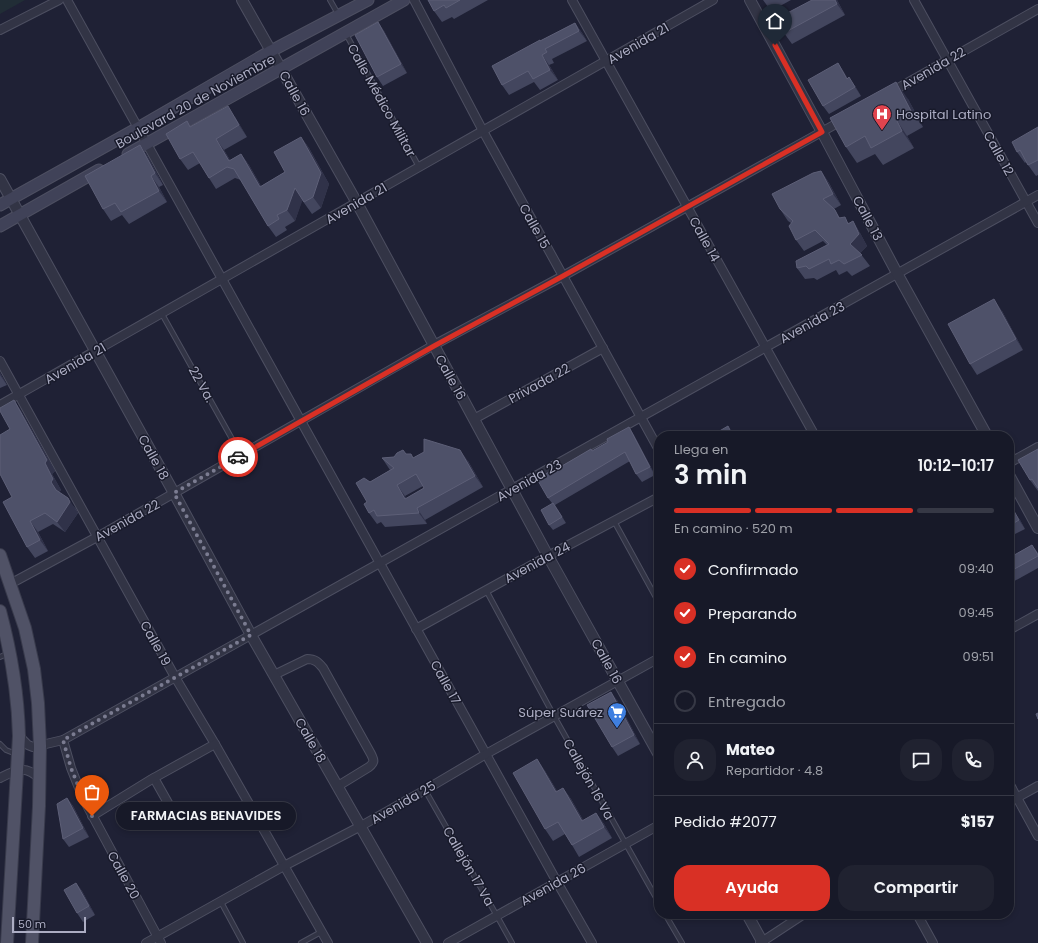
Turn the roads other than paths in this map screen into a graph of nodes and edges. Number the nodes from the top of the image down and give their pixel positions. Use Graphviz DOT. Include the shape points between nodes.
graph roads {
  1 [pos="59,0"];
  2 [pos="67,0"];
  3 [pos="242,0"];
  4 [pos="330,0"];
  5 [pos="368,0"];
  6 [pos="404,0"];
  7 [pos="414,0"];
  8 [pos="572,0"];
  9 [pos="713,0"];
  10 [pos="750,0"];
  11 [pos="914,0"];
  12 [pos="1038,8"];
  13 [pos="339,16"];
  14 [pos="0,30"];
  15 [pos="345,32"];
  16 [pos="271,52"];
  17 [pos="948,60"];
  18 [pos="606,61"];
  19 [pos="281,68"];
  20 [pos="884,96"];
  21 [pos="850,116"];
  22 [pos="138,128"];
  23 [pos="483,131"];
  24 [pos="822,132"];
  25 [pos="146,143"];
  26 [pos="120,158"];
  27 [pos="106,166"];
  28 [pos="419,167"];
  29 [pos="0,179"];
  30 [pos="1038,195"];
  31 [pos="11,199"];
  32 [pos="357,202"];
  33 [pos="1026,202"];
  34 [pos="0,205"];
  35 [pos="688,207"];
  36 [pos="20,215"];
  37 [pos="1038,223"];
  38 [pos="0,226"];
  39 [pos="898,275"];
  40 [pos="563,276"];
  41 [pos="222,279"];
  42 [pos="162,314"];
  43 [pos="434,346"];
  44 [pos="603,348"];
  45 [pos="766,348"];
  46 [pos="95,350"];
  47 [pos="0,361"];
  48 [pos="19,395"];
  49 [pos="0,405"];
  50 [pos="641,418"];
  51 [pos="474,419"];
  52 [pos="301,421"];
  53 [pos="812,431"];
  54 [pos="984,431"];
  55 [pos="654,441"];
  56 [pos="1038,447"];
  57 [pos="242,455"];
  58 [pos="1014,460"];
  59 [pos="1014,485"];
  60 [pos="512,489"];
  61 [pos="174,493"];
  62 [pos="654,500"];
  63 [pos="614,521"];
  64 [pos="1038,528"];
  65 [pos="97,537"];
  66 [pos="0,555"];
  67 [pos="548,556"];
  68 [pos="380,563"];
  69 [pos="10,584"];
  70 [pos="486,590"];
  71 [pos="654,594"];
  72 [pos="0,611"];
  73 [pos="1038,614"];
  74 [pos="1014,627"];
  75 [pos="416,629"];
  76 [pos="251,635"];
  77 [pos="5,655"];
  78 [pos="654,661"];
  79 [pos="274,675"];
  80 [pos="175,678"];
  81 [pos="618,681"];
  82 [pos="554,716"];
  83 [pos="19,736"];
  84 [pos="63,740"];
  85 [pos="0,744"];
  86 [pos="215,744"];
  87 [pos="40,746"];
  88 [pos="654,746"];
  89 [pos="486,754"];
  90 [pos="18,755"];
  91 [pos="17,770"];
  92 [pos="0,778"];
  93 [pos="154,778"];
  94 [pos="40,779"];
  95 [pos="338,786"];
  96 [pos="1038,786"];
  97 [pos="425,790"];
  98 [pos="1014,793"];
  99 [pos="1017,798"];
  100 [pos="1014,800"];
  101 [pos="92,816"];
  102 [pos="181,826"];
  103 [pos="360,826"];
  104 [pos="654,829"];
  105 [pos="1038,836"];
  106 [pos="625,844"];
  107 [pos="284,866"];
  108 [pos="557,882"];
  109 [pos="654,894"];
  110 [pos="221,901"];
  111 [pos="498,916"];
  112 [pos="668,919"];
  113 [pos="750,919"];
  114 [pos="797,919"];
  115 [pos="920,919"];
  116 [pos="321,932"];
  117 [pos="159,940"];
  118 [pos="7,943"];
  119 [pos="32,943"];
  120 [pos="146,943"];
  121 [pos="243,943"];
  122 [pos="301,943"];
  123 [pos="328,943"];
  124 [pos="427,943"];
  125 [pos="448,943"];
  126 [pos="512,943"];
  127 [pos="592,943"];
  128 [pos="682,943"];
  129 [pos="762,943"];
  130 [pos="933,943"];
  1 -- 14 [label="street"];
  2 -- 22 [label="street, Calle 17"];
  3 -- 16 [label="street, Calle 16"];
  4 -- 13 [label="lane"];
  5 -- 13 [label="main road, Boulevard 20 de Noviembre"];
  6 -- 15 [label="main road, Boulevard 20 de Noviembre"];
  7 -- 23 [label="street, Calle 15"];
  8 -- 18 [label="street, Calle 14"];
  9 -- 18 [label="street, Avenida 21"];
  10 -- 24 [label="street, Calle 13"];
  11 -- 17 [label="street, Calle 12"];
  12 -- 17 [label="street, Avenida 22"];
  13 -- 16 [label="main road, Boulevard 20 de Noviembre"];
  15 -- 19 [label="main road, Boulevard 20 de Noviembre"];
  15 -- 28 [label="lane, Calle Médico Militar"];
  16 -- 19 [label="street, Calle 16"];
  16 -- 22 [label="main road, Boulevard 20 de Noviembre"];
  17 -- 20 [label="street, Avenida 22"];
  17 -- 33 [label="street, Calle 12"];
  18 -- 23 [label="street, Avenida 21"];
  18 -- 35 [label="street, Calle 14"];
  19 -- 25 [label="main road, Boulevard 20 de Noviembre"];
  19 -- 32 [label="street, Calle 16"];
  21 -- 24 [label="street, Avenida 22"];
  22 -- 25 [label="street, Calle 17"];
  22 -- 31 [label="main road, Boulevard 20 de Noviembre"];
  23 -- 28 [label="street, Avenida 21"];
  23 -- 40 [label="street, Calle 15"];
  24 -- 35 [label="street, Avenida 22"];
  24 -- 39 [label="street, Calle 13"];
  25 -- 26 [label="main road, Boulevard 20 de Noviembre"];
  25 -- 41 [label="street, Calle 17"];
  27 -- 36 [label="main road"];
  28 -- 32 [label="street, Avenida 21"];
  29 -- 31 [label="street, Calle 18"];
  30 -- 33 [label="street, Avenida 23"];
  31 -- 34 [label="main road, Boulevard 20 de Noviembre"];
  31 -- 36 [label="street, Calle 18"];
  32 -- 41 [label="street, Avenida 21"];
  32 -- 43 [label="street, Calle 16"];
  33 -- 37 [label="street, Calle 12"];
  33 -- 39 [label="street, Avenida 23"];
  35 -- 40 [label="street, Avenida 22"];
  35 -- 45 [label="street, Calle 14"];
  36 -- 38 [label="main road"];
  36 -- 46 [label="street, Calle 18"];
  39 -- 45 [label="street, Avenida 23"];
  39 -- 54 [label="street, Calle 13"];
  40 -- 43 [label="street, Avenida 22"];
  40 -- 44 [label="street, Calle 15"];
  41 -- 42 [label="street, Avenida 21"];
  41 -- 52 [label="street, Calle 17"];
  42 -- 46 [label="street, Avenida 21"];
  42 -- 57 [label="lane, 22 Va."];
  43 -- 51 [label="street, Calle 16"];
  43 -- 52 [label="street, Avenida 22"];
  44 -- 50 [label="street, Calle 15"];
  44 -- 51 [label="street, Privada 22"];
  45 -- 50 [label="street, Avenida 23"];
  45 -- 53 [label="street, Calle 14"];
  46 -- 48 [label="street, Avenida 21"];
  46 -- 61 [label="street, Calle 18"];
  47 -- 48 [label="street, Calle 19"];
  48 -- 49 [label="street, Avenida 21"];
  48 -- 65 [label="street, Calle 19"];
  50 -- 55 [label="street, Calle 15"];
  50 -- 60 [label="street, Avenida 23"];
  51 -- 60 [label="street, Calle 16"];
  52 -- 57 [label="street, Avenida 22"];
  52 -- 68 [label="street, Calle 17"];
  56 -- 58 [label="street"];
  57 -- 61 [label="street, Avenida 22"];
  59 -- 64 [label="street"];
  60 -- 67 [label="street, Calle 16"];
  60 -- 68 [label="street, Avenida 23"];
  61 -- 65 [label="street, Avenida 22"];
  61 -- 76 [label="street, Calle 18"];
  62 -- 63 [label="street, Avenida 24"];
  63 -- 67 [label="street, Avenida 24"];
  63 -- 71 [label="lane"];
  65 -- 69 [label="street, Avenida 22"];
  65 -- 80 [label="street, Calle 19"];
  66 -- 69 [label="main road"];
  67 -- 70 [label="street, Avenida 24"];
  67 -- 81 [label="street, Calle 16"];
  68 -- 75 [label="street, Calle 17"];
  68 -- 76 [label="street, Avenida 23"];
  69 -- 87 [label="main road" via="26,628 34,669"];
  70 -- 75 [label="street, Avenida 24"];
  70 -- 82 [label="lane, Callejón 16 Va"];
  72 -- 77 [label="main road"];
  73 -- 74 [label="street"];
  75 -- 89 [label="street, Calle 17"];
  76 -- 79 [label="street, Calle 18"];
  76 -- 80 [label="street, Avenida 23"];
  77 -- 83 [label="main road" via="19,716"];
  78 -- 81 [label="street, Avenida 25"];
  79 -- 95 [label="street, Calle 18"];
  79 -- 95 [label="street" via="307,659 317,661 323,668 374,760 374,764"];
  80 -- 84 [label="street, Avenida 23"];
  80 -- 86 [label="street, Calle 19"];
  81 -- 82 [label="street, Avenida 25"];
  81 -- 88 [label="street, Calle 16"];
  82 -- 89 [label="street, Avenida 25"];
  82 -- 106 [label="lane, Callejón 16 Va"];
  83 -- 87 [label="street" via="28,745"];
  83 -- 90 [label="main road"];
  84 -- 87 [label="street, Avenida 23"];
  84 -- 101 [label="street, Calle 20" via="71,768"];
  85 -- 90 [label="lane"];
  86 -- 93 [label="street"];
  86 -- 107 [label="street, Calle 19"];
  87 -- 94 [label="main road"];
  89 -- 97 [label="street, Avenida 25"];
  89 -- 108 [label="street, Calle 17"];
  90 -- 91 [label="main road"];
  91 -- 92 [label="street"];
  91 -- 94 [label="street" via="33,772"];
  91 -- 118 [label="main road"];
  93 -- 101 [label="street"];
  93 -- 102 [label="street"];
  94 -- 119 [label="main road"];
  95 -- 103 [label="street, Calle 18"];
  96 -- 99 [label="street"];
  97 -- 103 [label="street, Avenida 25"];
  97 -- 111 [label="lane, Callejón 17 Va"];
  98 -- 99 [label="street"];
  99 -- 100 [label="street"];
  99 -- 105 [label="street"];
  101 -- 117 [label="street, Calle 20"];
  103 -- 107 [label="street, Avenida 25"];
  103 -- 124 [label="street, Calle 18"];
  104 -- 106 [label="street, Avenida 26"];
  106 -- 108 [label="street, Avenida 26"];
  106 -- 109 [label="lane, Callejón 16 Va"];
  107 -- 110 [label="street, Avenida 25"];
  107 -- 116 [label="street, Calle 19"];
  108 -- 111 [label="street, Avenida 26"];
  108 -- 127 [label="street, Calle 17"];
  110 -- 117 [label="street, Avenida 25"];
  110 -- 121 [label="lane"];
  111 -- 125 [label="street, Avenida 26"];
  111 -- 126 [label="lane, Callejón 17 Va"];
  112 -- 128 [label="lane"];
  113 -- 129 [label="street"];
  114 -- 129 [label="street"];
  115 -- 130 [label="street"];
  116 -- 122 [label="lane"];
  116 -- 123 [label="street, Calle 19"];
  117 -- 120 [label="street, Avenida 25"];
}
